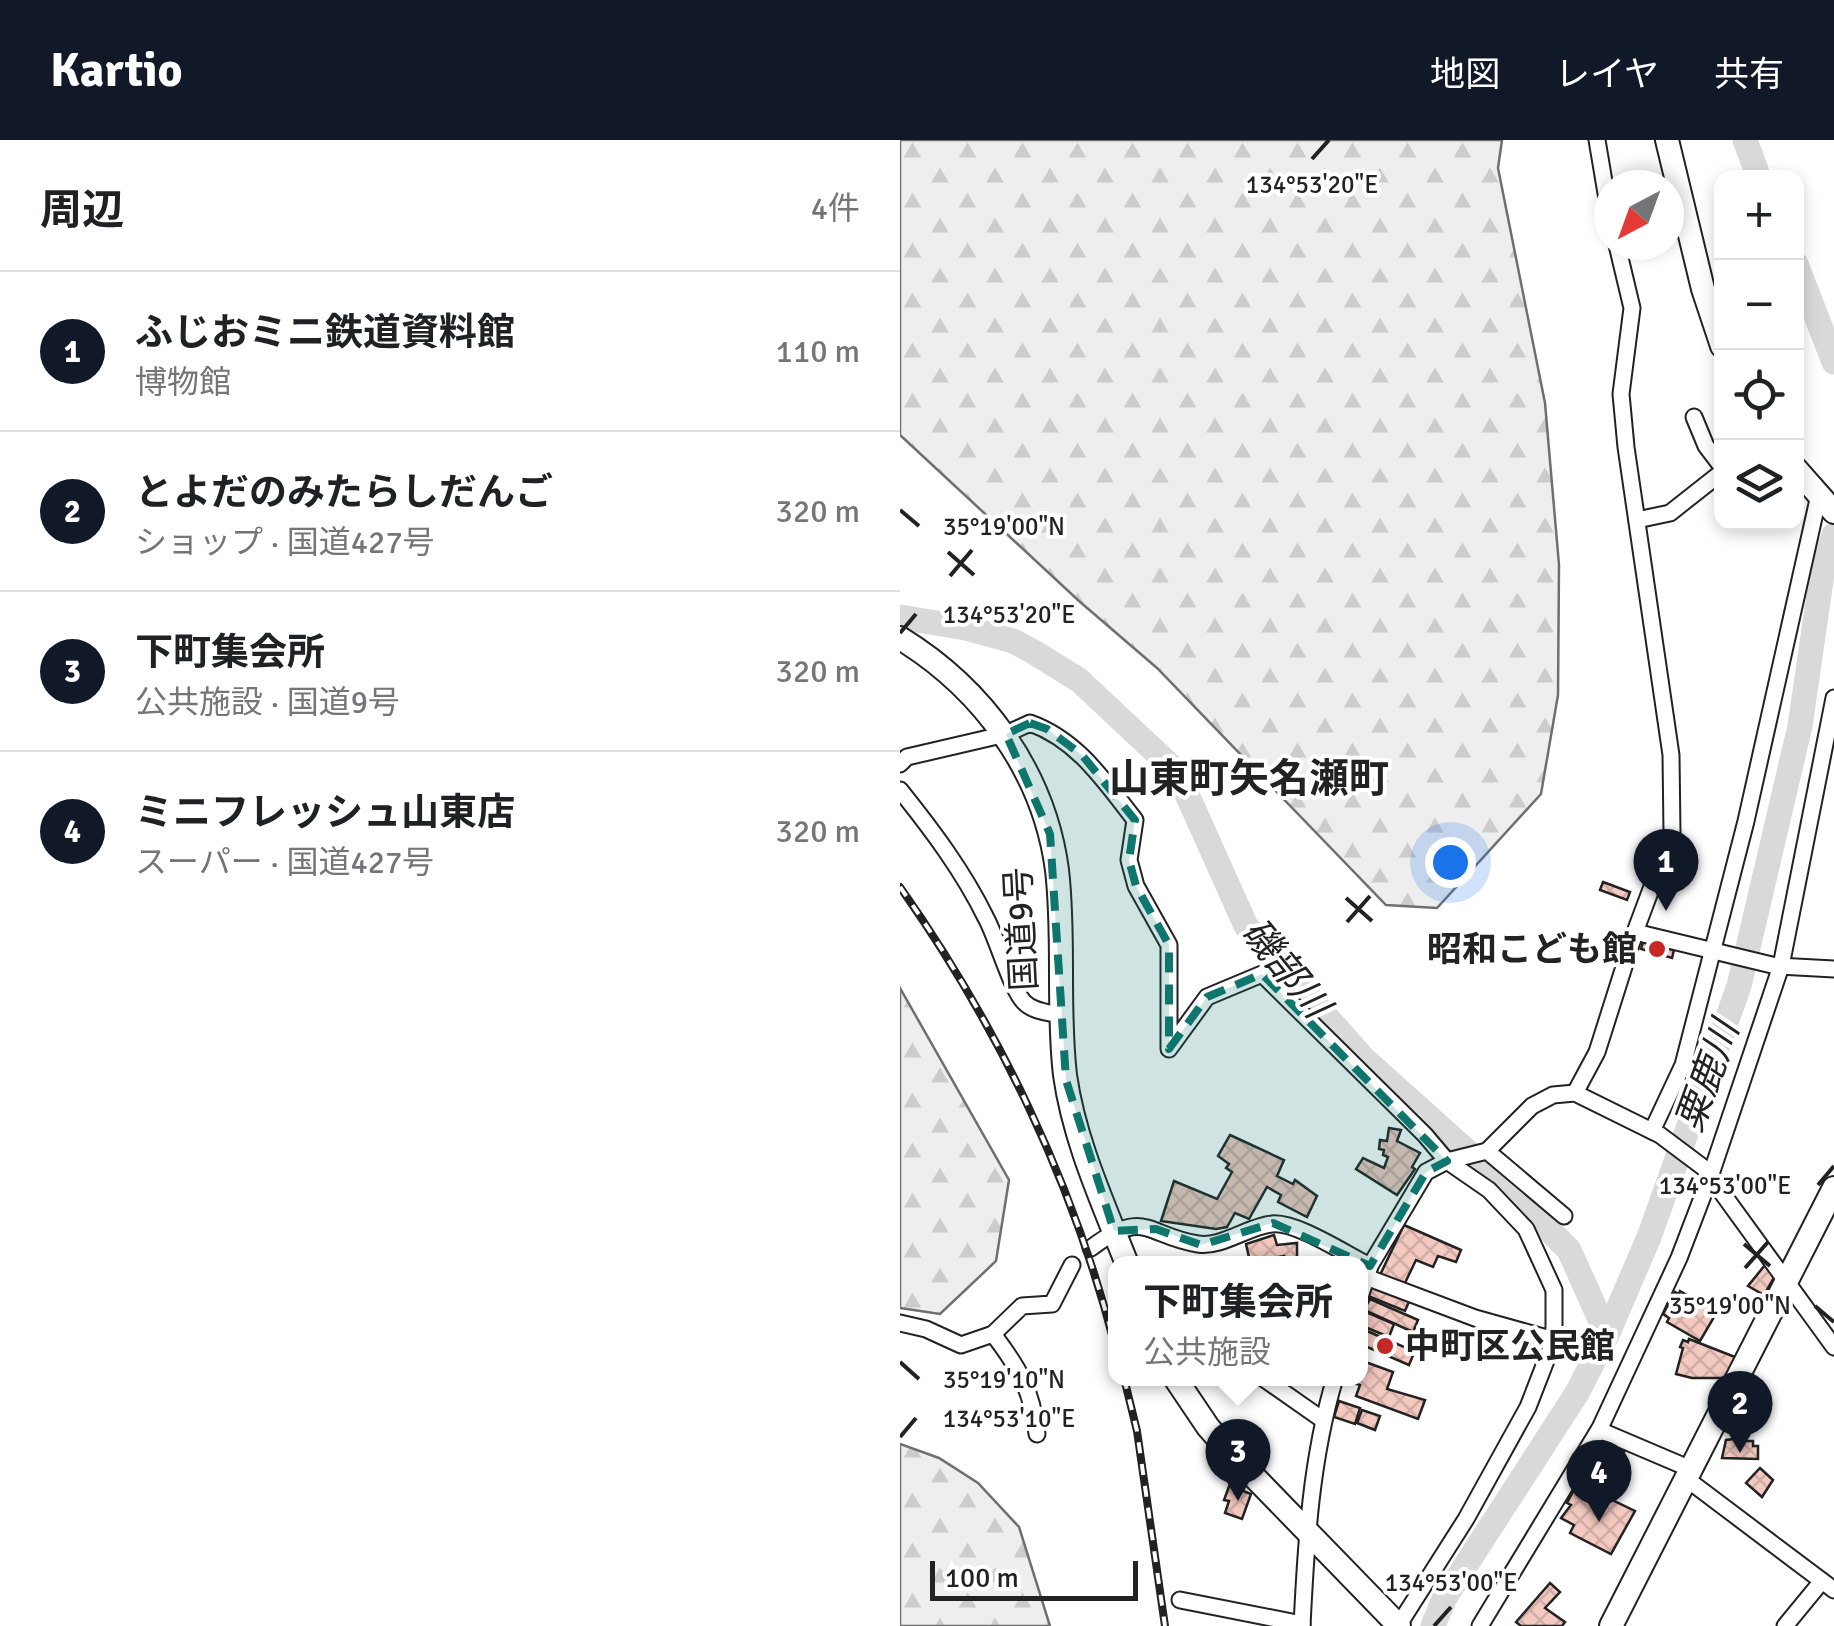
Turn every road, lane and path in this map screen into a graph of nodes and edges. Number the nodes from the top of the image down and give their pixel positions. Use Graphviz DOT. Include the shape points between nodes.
graph roads {
  1 [pos="1597,140"];
  2 [pos="1667,140"];
  3 [pos="1600,170"];
  4 [pos="1621,260"];
  5 [pos="1714,323"];
  6 [pos="1694,417"];
  7 [pos="1714,458"];
  8 [pos="1714,477"];
  9 [pos="1804,477"];
  10 [pos="1825,502"];
  11 [pos="1638,520"];
  12 [pos="900,638"];
  13 [pos="1834,698"];
  14 [pos="1006,734"];
  15 [pos="900,764"];
  16 [pos="900,790"];
  17 [pos="1634,932"];
  18 [pos="1714,952"];
  19 [pos="1778,966"];
  20 [pos="1834,969"];
  21 [pos="1059,1015"];
  22 [pos="1575,1093"];
  23 [pos="1656,1133"];
  24 [pos="1487,1151"];
  25 [pos="1448,1161"];
  26 [pos="1707,1172"];
  27 [pos="1834,1188"];
  28 [pos="1564,1216"];
  29 [pos="1114,1231"];
  30 [pos="1201,1245"];
  31 [pos="1092,1248"];
  32 [pos="1124,1256"];
  33 [pos="1204,1256"];
  34 [pos="1340,1256"];
  35 [pos="1072,1265"];
  36 [pos="1368,1272"];
  37 [pos="1787,1283"];
  38 [pos="900,1323"];
  39 [pos="993,1334"];
  40 [pos="1554,1340"];
  41 [pos="1834,1347"];
  42 [pos="1179,1386"];
  43 [pos="1274,1386"];
  44 [pos="1333,1386"];
  45 [pos="1322,1420"];
  46 [pos="1598,1430"];
  47 [pos="1037,1434"];
  48 [pos="1690,1476"];
  49 [pos="1307,1533"];
  50 [pos="1830,1585"];
  51 [pos="1180,1600"];
  52 [pos="1302,1625"];
  53 [pos="1398,1626"];
  54 [pos="1480,1626"];
  55 [pos="1611,1626"];
  56 [pos="1785,1626"];
  1 -- 3 [label="street"];
  2 -- 5 [label="highway"];
  4 -- 11 [label="street" via="1632,308 1621,394"];
  6 -- 7 [label="street"];
  8 -- 11 [label="street" via="1670,513"];
  9 -- 10 [label="highway"];
  10 -- 18 [label="street"];
  11 -- 17 [label="street" via="1671,755 1672,833"];
  12 -- 14 [label="highway, 国道9号" via="960,682"];
  13 -- 19 [label="street"];
  14 -- 15 [label="street"];
  14 -- 21 [label="highway, 国道9号" via="1038,800 1057,870"];
  14 -- 25 [label="street" via="1030,723 1047,729 1082,754 1135,820 1129,860 1136,886 1169,944 1169,1049 1208,997 1262,974"];
  16 -- 21 [label="street" via="979,903 1022,1000"];
  17 -- 18 [label="street"];
  17 -- 22 [label="street" via="1597,1052"];
  18 -- 19 [label="street"];
  18 -- 23 [label="street"];
  19 -- 20 [label="street"];
  19 -- 26 [label="street"];
  21 -- 29 [label="highway, 国道9号" via="1076,1126"];
  22 -- 23 [label="street"];
  22 -- 24 [label="street" via="1532,1106"];
  23 -- 26 [label="street"];
  24 -- 25 [label="street"];
  24 -- 28 [label="street"];
  25 -- 36 [label="street" via="1426,1172"];
  25 -- 40 [label="street" via="1489,1190 1526,1229 1554,1290"];
  26 -- 37 [label="street"];
  26 -- 46 [label="street" via="1678,1258"];
  27 -- 37 [label="highway"];
  29 -- 30 [label="street" via="1156,1229"];
  29 -- 31 [label="street"];
  29 -- 32 [label="highway, 国道9号"];
  30 -- 33 [label="street"];
  30 -- 34 [label="street" via="1273,1223"];
  35 -- 39 [label="street" via="1052,1304 1022,1306"];
  36 -- 40 [label="street" via="1475,1318"];
  37 -- 41 [label="street"];
  37 -- 48 [label="highway"];
  38 -- 39 [label="street" via="961,1346"];
  39 -- 47 [label="street" via="1019,1369"];
  40 -- 53 [label="street" via="1528,1407"];
  42 -- 49 [label="highway" via="1208,1428"];
  43 -- 45 [label="street"];
  44 -- 45 [label="street"];
  45 -- 49 [label="street"];
  46 -- 48 [label="street"];
  46 -- 54 [label="street"];
  48 -- 50 [label="street"];
  48 -- 55 [label="highway"];
  49 -- 52 [label="street"];
  49 -- 53 [label="highway"];
  50 -- 56 [label="street"];
  51 -- 52 [label="street"];
}
